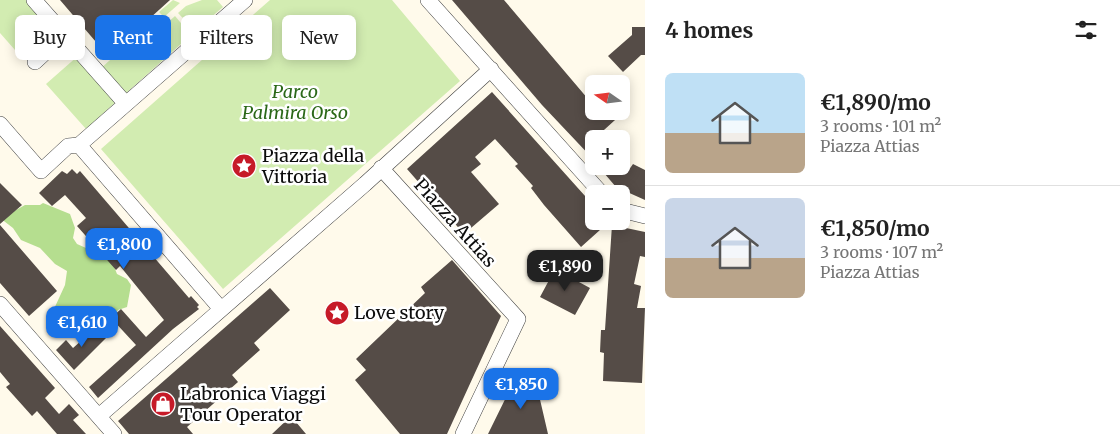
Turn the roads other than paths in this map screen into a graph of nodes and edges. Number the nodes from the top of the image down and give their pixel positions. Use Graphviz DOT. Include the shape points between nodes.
graph roads {
  1 [pos="34,0"];
  2 [pos="245,0"];
  3 [pos="428,0"];
  4 [pos="47,15"];
  5 [pos="85,58"];
  6 [pos="491,69"];
  7 [pos="126,104"];
  8 [pos="0,124"];
  9 [pos="80,145"];
  10 [pos="382,168"];
  11 [pos="594,185"];
  12 [pos="630,212"];
  13 [pos="645,216"];
  14 [pos="0,304"];
  15 [pos="221,309"];
  16 [pos="99,416"];
  17 [pos="114,434"];
  18 [pos="463,434"];
  1 -- 4 [label="street"];
  2 -- 7 [label="street"];
  3 -- 6 [label="street"];
  5 -- 7 [label="street"];
  6 -- 10 [label="street"];
  6 -- 11 [label="street"];
  7 -- 9 [label="street"];
  8 -- 9 [label="street" via="41,170 68,146"];
  9 -- 15 [label="street"];
  10 -- 15 [label="street"];
  10 -- 18 [label="street, Piazza Attias" via="518,319"];
  12 -- 13 [label="street"];
  14 -- 16 [label="street"];
  15 -- 16 [label="street"];
  16 -- 17 [label="street"];
}
